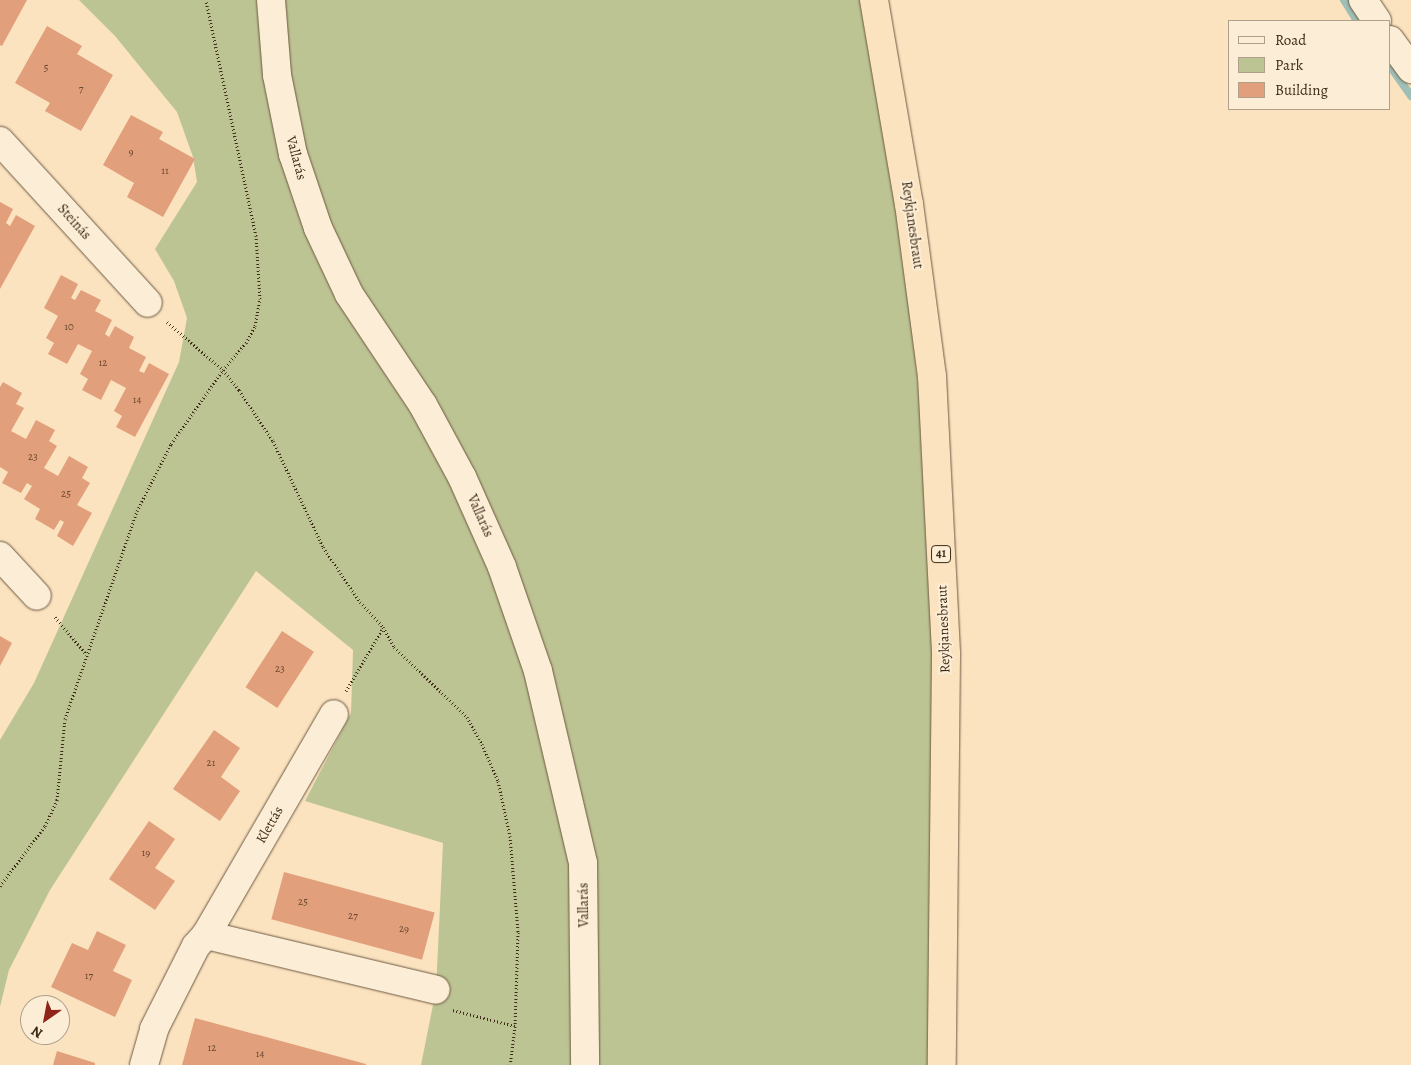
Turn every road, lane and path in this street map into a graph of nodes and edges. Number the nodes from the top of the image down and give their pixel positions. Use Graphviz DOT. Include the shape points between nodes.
graph roads {
  1 [pos="206,0"];
  2 [pos="271,0"];
  3 [pos="868,0"];
  4 [pos="874,0"];
  5 [pos="1363,0"];
  6 [pos="1376,20"];
  7 [pos="1391,41"];
  8 [pos="883,46"];
  9 [pos="1411,69"];
  10 [pos="0,142"];
  11 [pos="148,303"];
  12 [pos="223,370"];
  13 [pos="0,556"];
  14 [pos="37,596"];
  15 [pos="383,627"];
  16 [pos="86,654"];
  17 [pos="334,714"];
  18 [pos="0,886"];
  19 [pos="206,935"];
  20 [pos="436,990"];
  21 [pos="144,1065"];
  22 [pos="510,1065"];
  23 [pos="586,1065"];
  24 [pos="942,1065"];
  1 -- 12 [label="path" via="256,236 260,270 260,299 255,326 246,343"];
  2 -- 23 [label="street, Vallarás" via="277,75 293,154 318,228 350,294 423,405 462,477 502,567 538,670 583,863"];
  3 -- 8 [label="highway, Reykjanesbraut / 41"];
  4 -- 8 [label="highway, Reykjanesbraut / 41"];
  5 -- 6 [label="street"];
  7 -- 9 [label="street"];
  8 -- 24 [label="highway, Reykjanesbraut / 41" via="909,204 932,386 946,655"];
  10 -- 11 [label="street, Steinás"];
  11 -- 12 [label="path" via="184,339"];
  12 -- 15 [label="path" via="273,441 324,547 360,602"];
  12 -- 16 [label="path" via="184,424 153,477 137,511"];
  13 -- 14 [label="street"];
  14 -- 16 [label="path"];
  15 -- 17 [label="path"];
  15 -- 22 [label="path" via="394,647 467,717 498,781 510,836 518,932 515,1026"];
  16 -- 18 [label="path" via="64,719 57,800 45,826"];
  17 -- 19 [label="street, Klettás"];
  19 -- 20 [label="street"];
  19 -- 21 [label="street, Klettás" via="196,946 154,1029"];
}
